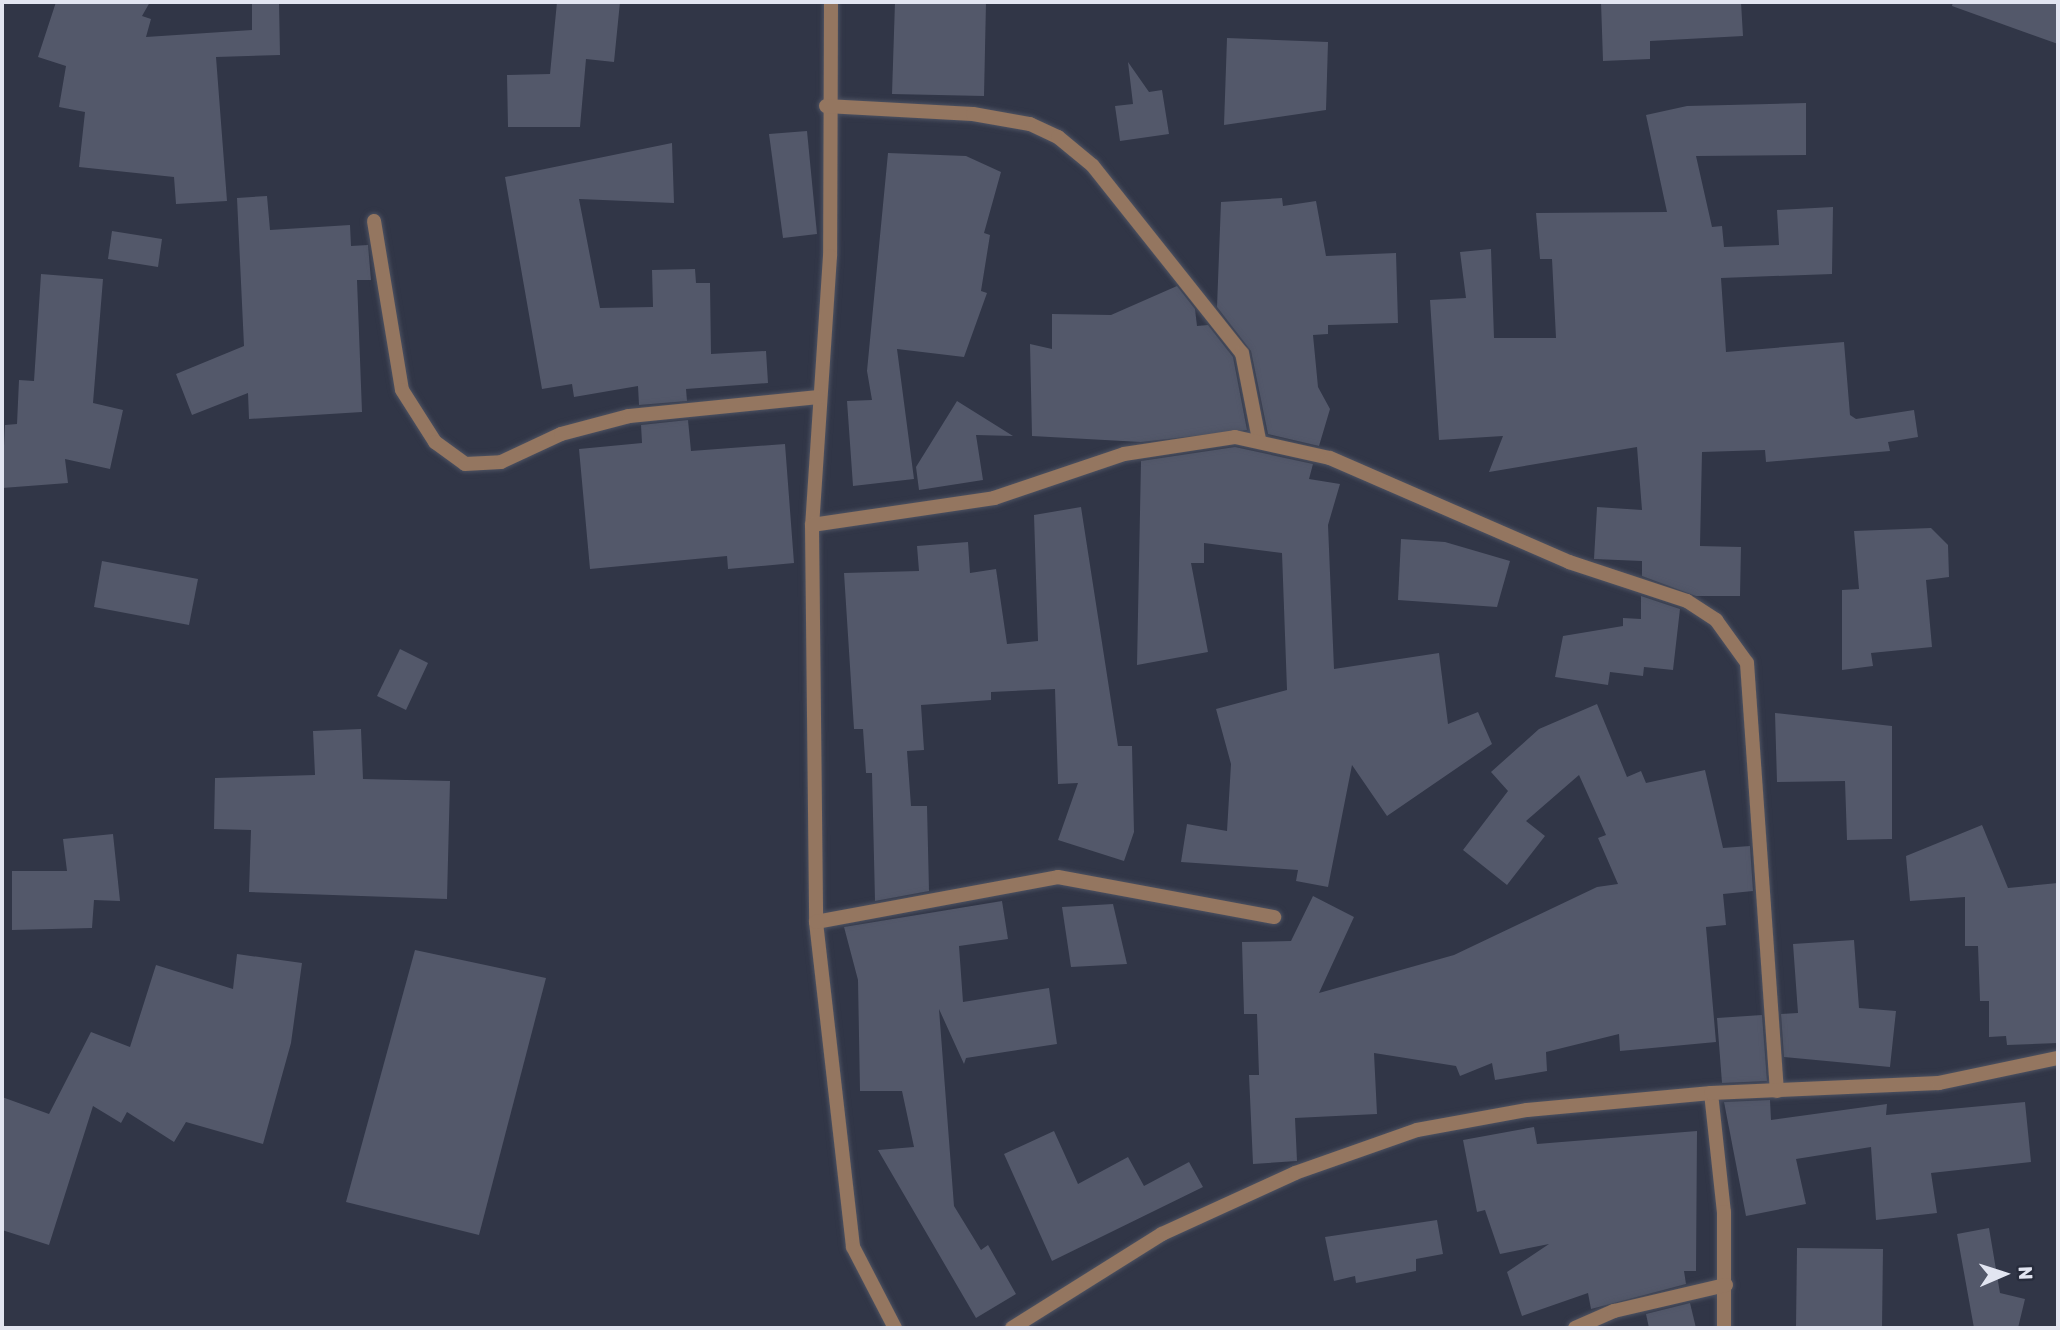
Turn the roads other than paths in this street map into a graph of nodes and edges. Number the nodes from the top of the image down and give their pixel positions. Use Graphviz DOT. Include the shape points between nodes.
graph roads {
  1 [pos="831,2"];
  2 [pos="827,106"];
  3 [pos="374,221"];
  4 [pos="819,397"];
  5 [pos="1259,440"];
  6 [pos="813,525"];
  7 [pos="1274,917"];
  8 [pos="816,922"];
  9 [pos="2058,1058"];
  10 [pos="1777,1091"];
  11 [pos="1711,1093"];
  12 [pos="1726,1285"];
  13 [pos="895,1328"];
  14 [pos="1012,1328"];
  15 [pos="1575,1328"];
  16 [pos="1724,1328"];
  1 -- 2 [label="street"];
  2 -- 4 [label="street" via="830,256"];
  2 -- 5 [label="street" via="973,114 1030,124 1058,137 1093,166 1242,353"];
  3 -- 4 [label="street" via="402,390 435,442 465,464 501,462 561,434 629,416"];
  4 -- 6 [label="street"];
  5 -- 6 [label="street" via="1164,444 994,498"];
  5 -- 10 [label="street" via="1330,458 1569,562 1687,601 1736,642 1746,663 1750,704"];
  6 -- 8 [label="street"];
  7 -- 8 [label="street" via="1058,877"];
  8 -- 13 [label="street" via="853,1247"];
  9 -- 10 [label="street" via="1939,1083"];
  10 -- 11 [label="street"];
  11 -- 12 [label="street"];
  11 -- 14 [label="street" via="1527,1110 1417,1130 1294,1173 1162,1234"];
  12 -- 15 [label="street" via="1615,1311"];
  12 -- 16 [label="street"];
}
